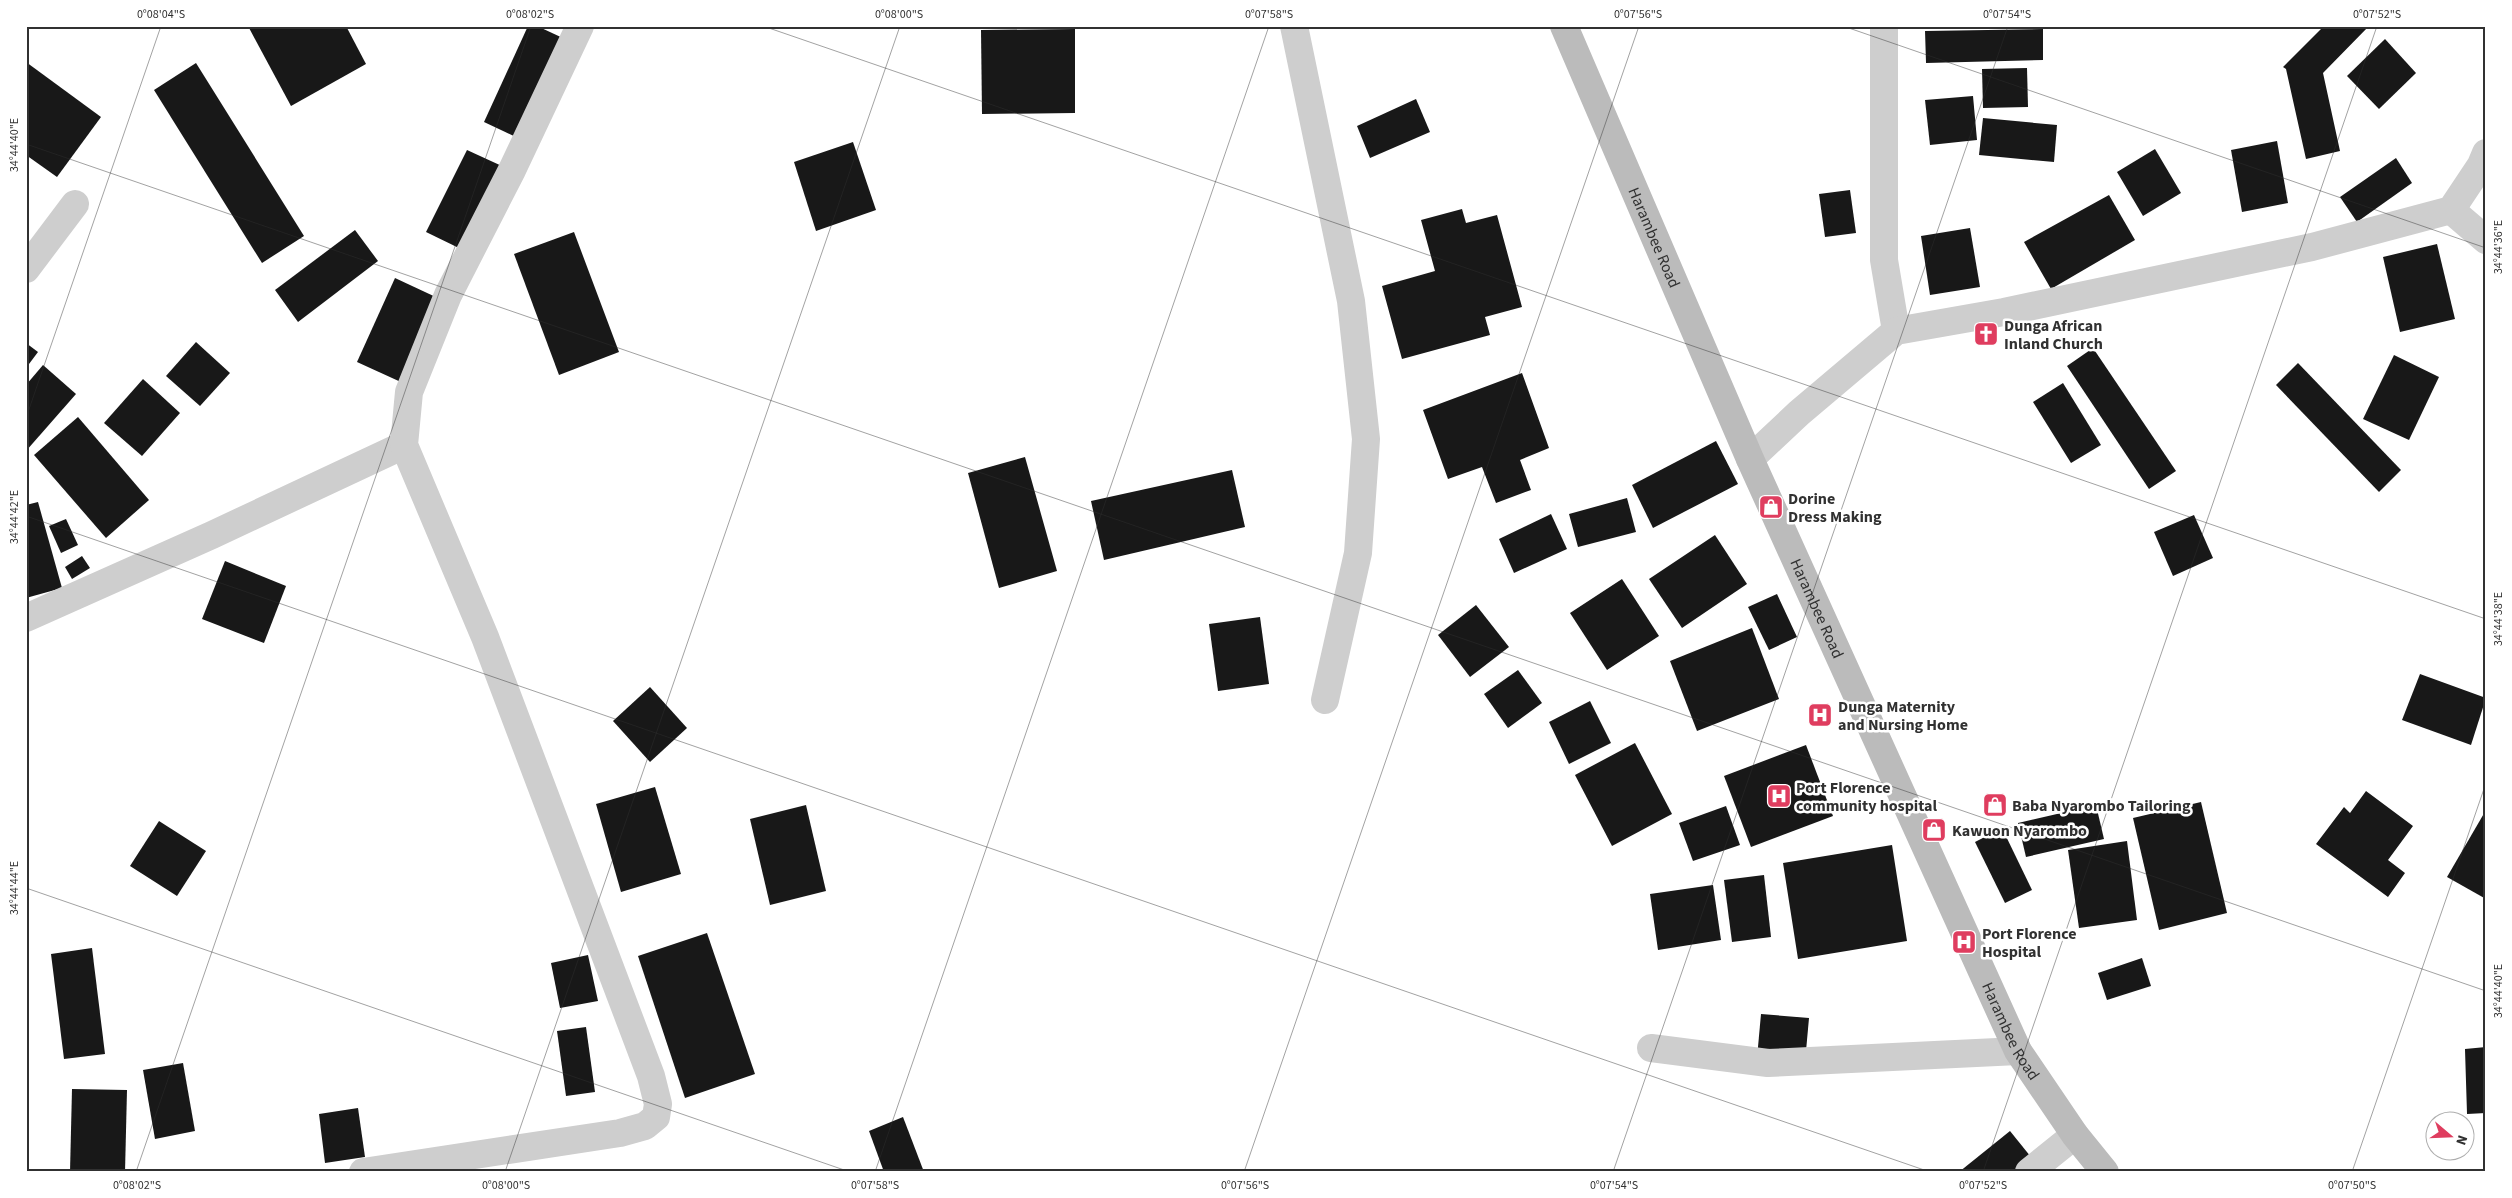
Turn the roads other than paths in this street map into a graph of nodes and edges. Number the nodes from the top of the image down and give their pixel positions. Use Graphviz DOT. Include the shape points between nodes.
graph roads {
  1 [pos="580,26"];
  2 [pos="1294,26"];
  3 [pos="1564,26"];
  4 [pos="1884,26"];
  5 [pos="2486,153"];
  6 [pos="75,204"];
  7 [pos="2451,210"];
  8 [pos="2486,240"];
  9 [pos="26,269"];
  10 [pos="1896,331"];
  11 [pos="404,445"];
  12 [pos="1750,459"];
  13 [pos="26,618"];
  14 [pos="1325,700"];
  15 [pos="1650,1048"];
  16 [pos="2018,1052"];
  17 [pos="2075,1135"];
  18 [pos="363,1172"];
  19 [pos="2029,1172"];
  20 [pos="2105,1172"];
  1 -- 11 [label="street" via="448,295 409,392"];
  2 -- 14 [label="street" via="1352,300 1366,439 1358,553"];
  3 -- 12 [label="main road, Harambee Road"];
  4 -- 10 [label="street" via="1884,260"];
  5 -- 7 [label="street"];
  6 -- 9 [label="street"];
  7 -- 8 [label="street"];
  7 -- 10 [label="street" via="2312,247 2004,312"];
  10 -- 12 [label="street"];
  11 -- 13 [label="street"];
  11 -- 18 [label="street" via="489,646 651,1076 658,1104 656,1117 645,1126 620,1133"];
  12 -- 16 [label="main road, Harambee Road"];
  15 -- 16 [label="street" via="1768,1063"];
  16 -- 17 [label="main road, Harambee Road"];
  17 -- 19 [label="street"];
  17 -- 20 [label="main road, Harambee Road"];
}
